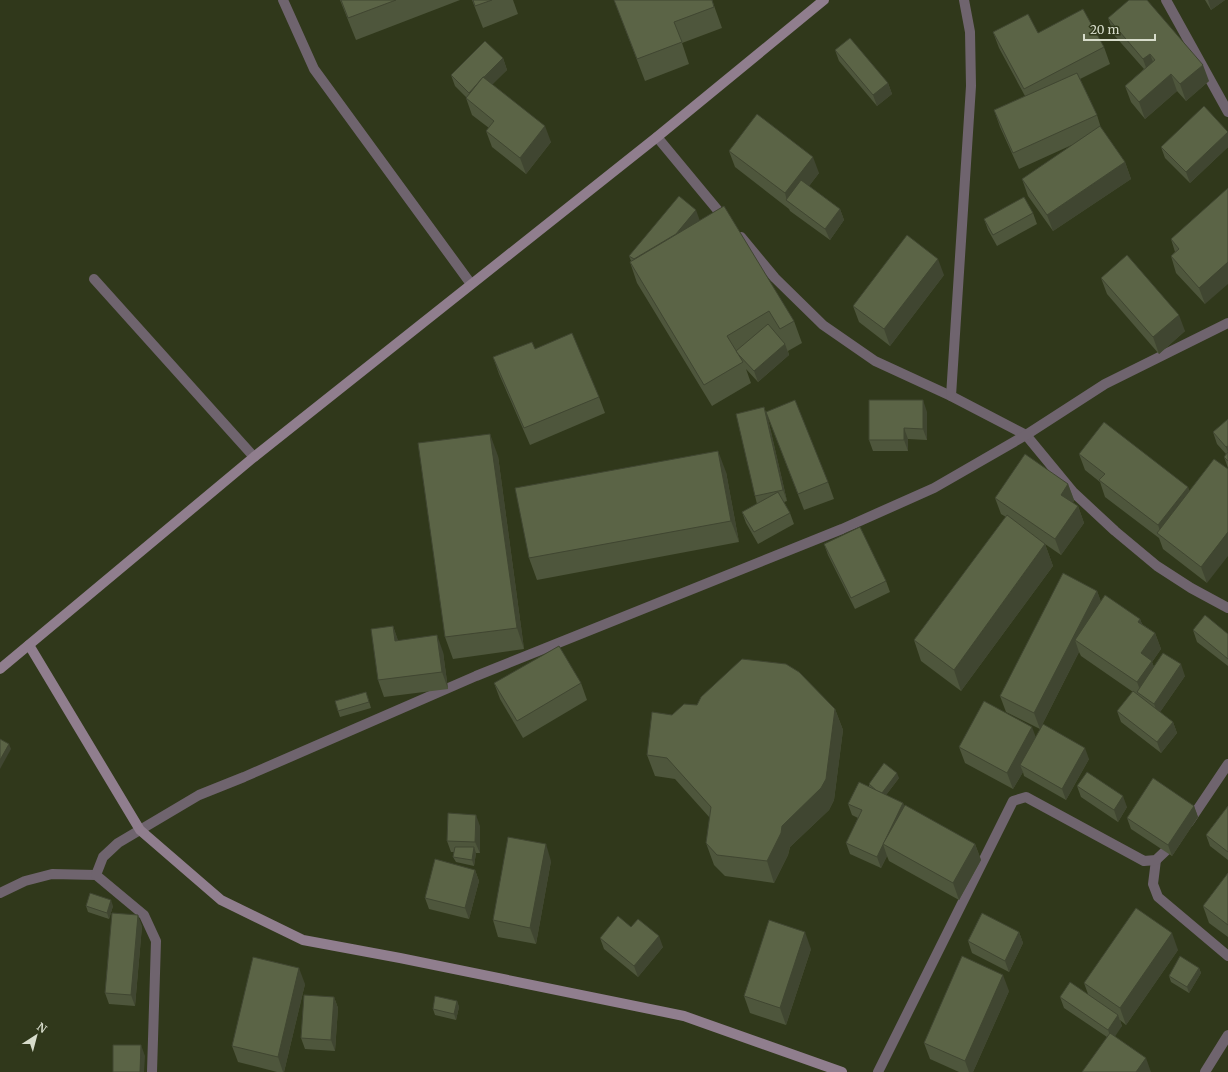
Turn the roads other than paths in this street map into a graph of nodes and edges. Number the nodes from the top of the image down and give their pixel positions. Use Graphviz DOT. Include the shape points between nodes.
graph roads {
  1 [pos="283,0"];
  2 [pos="824,0"];
  3 [pos="964,0"];
  4 [pos="1166,0"];
  5 [pos="1228,112"];
  6 [pos="657,137"];
  7 [pos="94,279"];
  8 [pos="471,284"];
  9 [pos="1228,323"];
  10 [pos="951,396"];
  11 [pos="1026,436"];
  12 [pos="254,457"];
  13 [pos="1228,608"];
  14 [pos="29,645"];
  15 [pos="0,669"];
  16 [pos="1228,764"];
  17 [pos="140,830"];
  18 [pos="1156,860"];
  19 [pos="96,874"];
  20 [pos="0,893"];
  21 [pos="1228,956"];
  22 [pos="1228,1035"];
  23 [pos="152,1072"];
  24 [pos="842,1072"];
  25 [pos="878,1072"];
  26 [pos="1205,1072"];
  1 -- 8 [label="street" via="314,69"];
  2 -- 6 [label="main road"];
  3 -- 10 [label="street" via="970,32 972,86"];
  4 -- 5 [label="street"];
  6 -- 8 [label="main road"];
  6 -- 10 [label="street" via="775,278 824,325 875,362"];
  7 -- 12 [label="street"];
  8 -- 12 [label="main road"];
  9 -- 11 [label="street" via="1105,384"];
  10 -- 11 [label="street"];
  11 -- 13 [label="street" via="1073,492 1115,531 1157,566"];
  11 -- 17 [label="street" via="934,488 476,676 199,795"];
  12 -- 14 [label="main road"];
  14 -- 15 [label="main road"];
  14 -- 17 [label="main road"];
  16 -- 18 [label="street" via="1174,844"];
  17 -- 19 [label="street" via="118,843 103,857"];
  17 -- 24 [label="main road" via="221,900 303,940 684,1016"];
  18 -- 21 [label="street" via="1153,884 1158,897"];
  18 -- 25 [label="street" via="1144,861 1026,797 1013,801"];
  19 -- 20 [label="street" via="52,874 25,881"];
  19 -- 23 [label="street" via="144,915 156,941"];
  22 -- 26 [label="street"];
}
